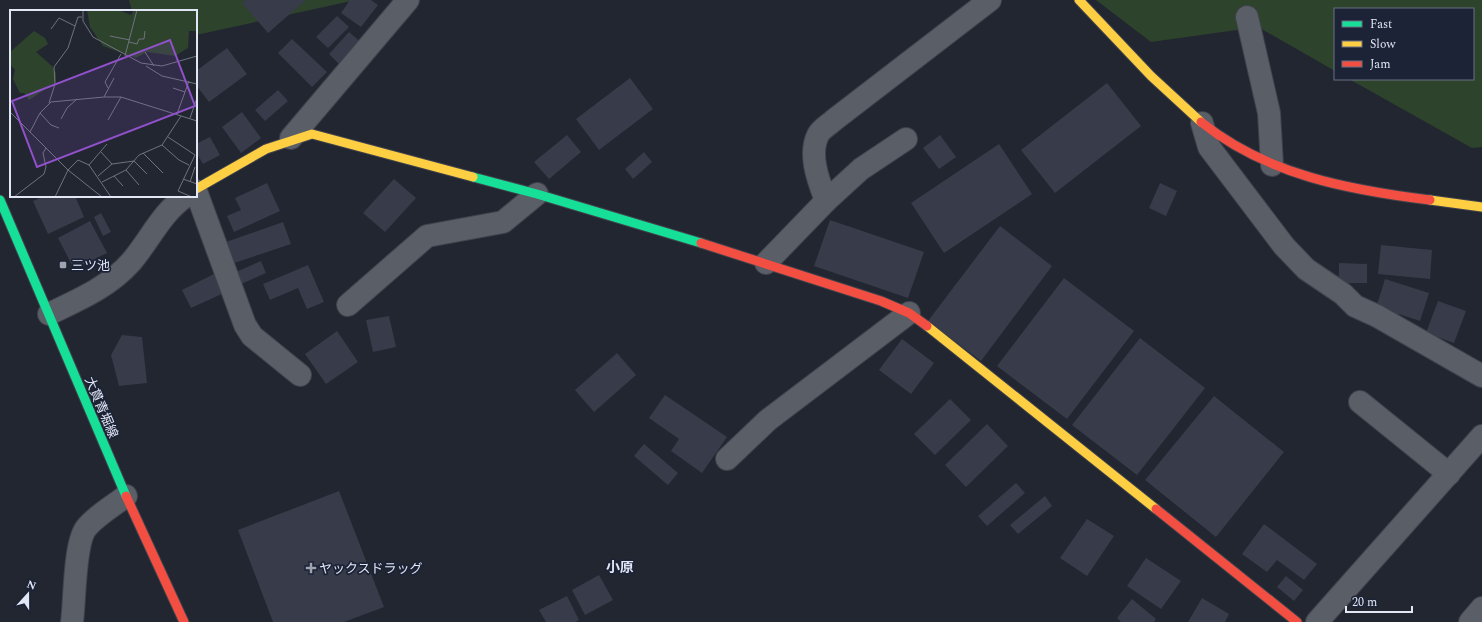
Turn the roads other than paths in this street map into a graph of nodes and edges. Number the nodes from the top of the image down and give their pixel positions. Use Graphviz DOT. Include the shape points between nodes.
graph roads {
  1 [pos="408,0"];
  2 [pos="990,0"];
  3 [pos="1079,0"];
  4 [pos="1246,17"];
  5 [pos="1202,123"];
  6 [pos="291,138"];
  7 [pos="906,139"];
  8 [pos="1272,165"];
  9 [pos="197,189"];
  10 [pos="197,193"];
  11 [pos="537,194"];
  12 [pos="185,197"];
  13 [pos="0,200"];
  14 [pos="826,201"];
  15 [pos="1482,207"];
  16 [pos="766,263"];
  17 [pos="348,305"];
  18 [pos="909,313"];
  19 [pos="48,314"];
  20 [pos="300,375"];
  21 [pos="1482,376"];
  22 [pos="1360,402"];
  23 [pos="1482,436"];
  24 [pos="727,459"];
  25 [pos="1449,474"];
  26 [pos="126,496"];
  27 [pos="1482,608"];
  28 [pos="72,622"];
  29 [pos="184,622"];
  30 [pos="1297,622"];
  31 [pos="1317,622"];
  32 [pos="1470,622"];
  1 -- 6 [label="street"];
  2 -- 14 [label="street" via="818,134 814,154 815,173"];
  3 -- 5 [label="street" via="1171,98"];
  4 -- 8 [label="street" via="1269,113"];
  5 -- 8 [label="street" via="1232,144"];
  5 -- 21 [label="street" via="1209,146 1284,246 1306,269 1343,294 1355,306"];
  6 -- 9 [label="street" via="266,148"];
  6 -- 11 [label="street" via="312,134"];
  7 -- 14 [label="street" via="861,170"];
  8 -- 15 [label="street" via="1335,186"];
  10 -- 20 [label="street" via="245,325 252,336"];
  11 -- 16 [label="street"];
  11 -- 17 [label="street" via="503,222 427,236"];
  12 -- 19 [label="street" via="173,205 131,262 115,278 88,295"];
  13 -- 19 [label="street, 大貫青堀線"];
  14 -- 16 [label="street"];
  16 -- 18 [label="street" via="881,301"];
  18 -- 24 [label="street" via="768,420"];
  18 -- 30 [label="street"];
  19 -- 26 [label="street, 大貫青堀線"];
  22 -- 25 [label="street"];
  23 -- 25 [label="street"];
  25 -- 31 [label="street"];
  26 -- 28 [label="street" via="86,528 80,543"];
  26 -- 29 [label="street, 大貫青堀線"];
  27 -- 32 [label="street"];
}
